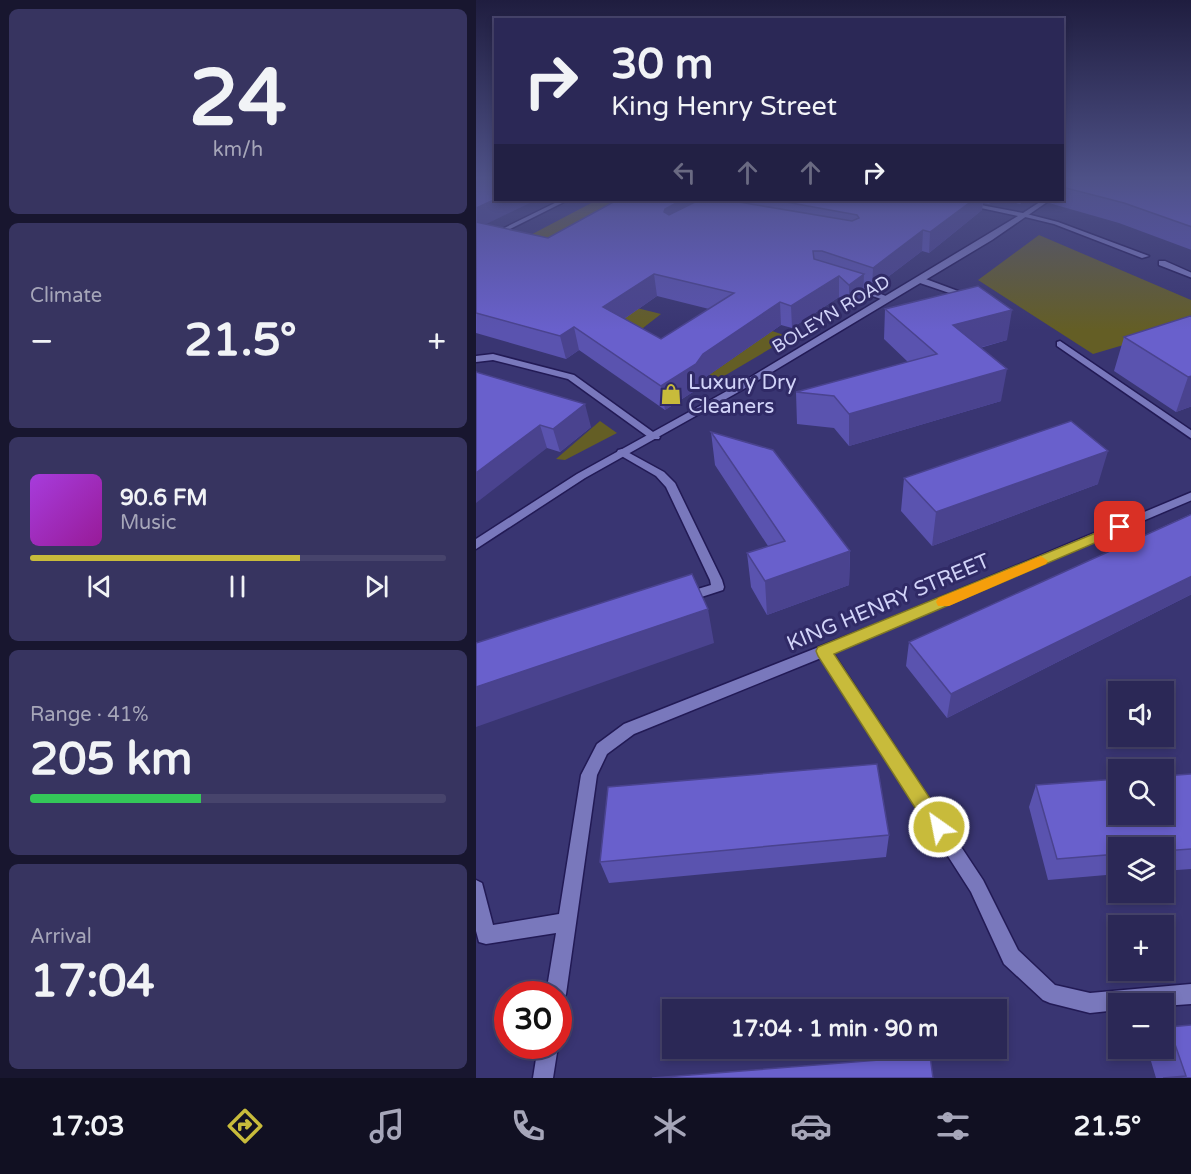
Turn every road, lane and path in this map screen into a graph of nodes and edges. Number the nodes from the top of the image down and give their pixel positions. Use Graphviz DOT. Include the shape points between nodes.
graph roads {
  1 [pos="506,229"];
  2 [pos="1001,229"];
  3 [pos="1073,229"];
  4 [pos="496,234"];
  5 [pos="1145,256"];
  6 [pos="1162,263"];
  7 [pos="1192,276"];
  8 [pos="920,280"];
  9 [pos="839,282"];
  10 [pos="887,298"];
  11 [pos="980,299"];
  12 [pos="1060,344"];
  13 [pos="476,359"];
  14 [pos="1192,436"];
  15 [pos="655,437"];
  16 [pos="622,452"];
  17 [pos="1192,495"];
  18 [pos="476,545"];
  19 [pos="676,600"];
  20 [pos="824,651"];
  21 [pos="476,889"];
  22 [pos="567,922"];
  23 [pos="558,981"];
  24 [pos="1192,994"];
  25 [pos="546,1059"];
  26 [pos="543,1078"];
  1 -- 4 [label="street"];
  2 -- 8 [label="street, BOLEYN ROAD"];
  3 -- 5 [label="street"];
  6 -- 7 [label="street"];
  8 -- 10 [label="street, BOLEYN ROAD"];
  8 -- 11 [label="street"];
  9 -- 10 [label="street"];
  10 -- 15 [label="street, BOLEYN ROAD"];
  12 -- 14 [label="street"];
  13 -- 15 [label="street" via="493,357 571,376"];
  15 -- 16 [label="street, BOLEYN ROAD"];
  16 -- 18 [label="street, BOLEYN ROAD" via="519,514"];
  16 -- 19 [label="street" via="671,485 718,586"];
  17 -- 20 [label="street, KING HENRY STREET"];
  20 -- 22 [label="street, KING HENRY STREET" via="629,729 602,749 589,775"];
  20 -- 24 [label="street" via="977,886 1011,957 1050,993 1090,1003"];
  21 -- 22 [label="street" via="486,935"];
  22 -- 23 [label="street"];
  25 -- 26 [label="street"];
}
